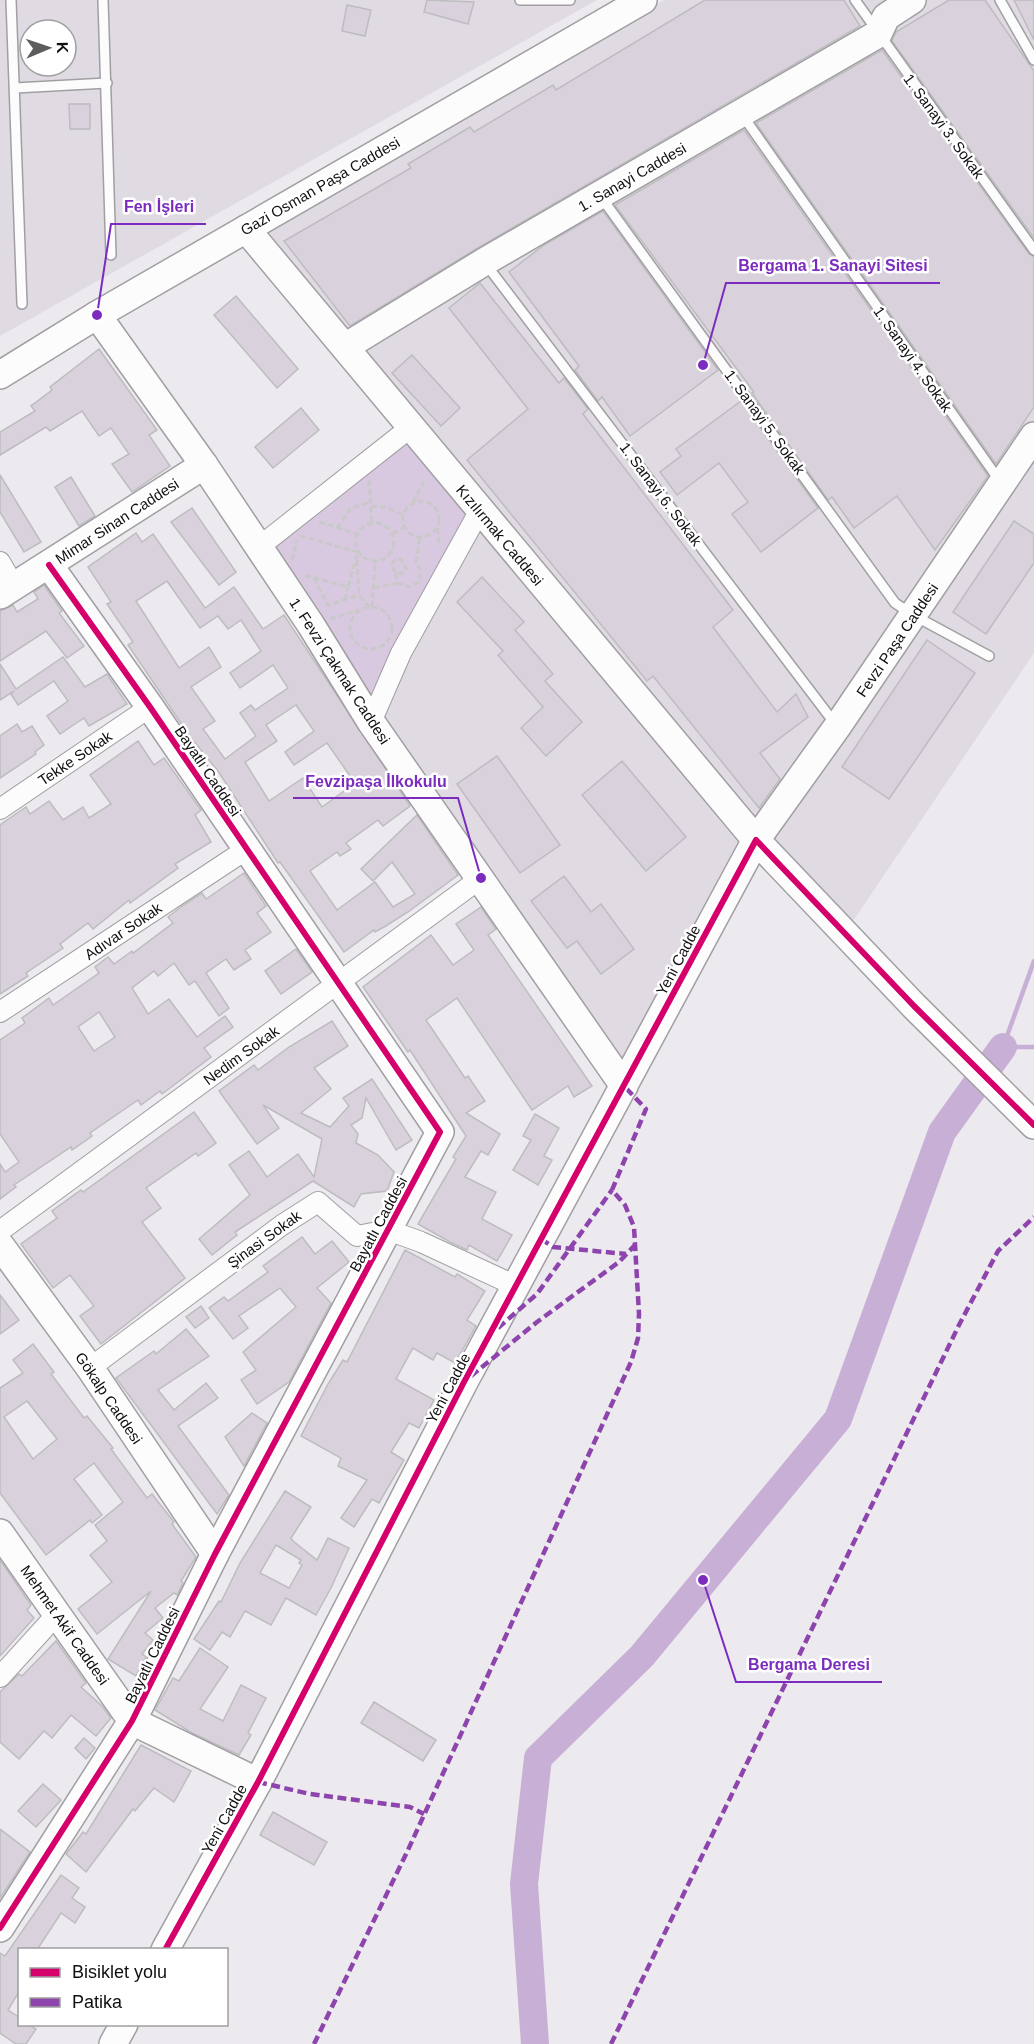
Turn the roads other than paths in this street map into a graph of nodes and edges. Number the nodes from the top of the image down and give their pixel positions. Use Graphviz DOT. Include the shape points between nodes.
graph roads {
  1 [pos="11,0"];
  2 [pos="103,0"];
  3 [pos="520,0"];
  4 [pos="570,0"];
  5 [pos="643,0"];
  6 [pos="855,0"];
  7 [pos="912,0"];
  8 [pos="1000,0"];
  9 [pos="878,34"];
  10 [pos="1033,56"];
  11 [pos="107,83"];
  12 [pos="15,88"];
  13 [pos="742,114"];
  14 [pos="600,195"];
  15 [pos="246,229"];
  16 [pos="1034,250"];
  17 [pos="111,255"];
  18 [pos="484,262"];
  19 [pos="22,304"];
  20 [pos="97,315"];
  21 [pos="345,347"];
  22 [pos="0,375"];
  23 [pos="411,427"];
  24 [pos="1034,436"];
  25 [pos="204,465"];
  26 [pos="1002,486"];
  27 [pos="480,510"];
  28 [pos="259,548"];
  29 [pos="0,562"];
  30 [pos="49,565"];
  31 [pos="7,590"];
  32 [pos="913,615"];
  33 [pos="989,656"];
  34 [pos="150,706"];
  35 [pos="371,722"];
  36 [pos="837,727"];
  37 [pos="0,809"];
  38 [pos="756,840"];
  39 [pos="247,849"];
  40 [pos="481,878"];
  41 [pos="339,985"];
  42 [pos="0,1012"];
  43 [pos="624,1086"];
  44 [pos="1034,1125"];
  45 [pos="388,1230"];
  46 [pos="0,1231"];
  47 [pos="0,1245"];
  48 [pos="516,1286"];
  49 [pos="90,1368"];
  50 [pos="0,1533"];
  51 [pos="214,1554"];
  52 [pos="58,1613"];
  53 [pos="0,1677"];
  54 [pos="132,1721"];
  55 [pos="258,1782"];
  56 [pos="0,1928"];
  57 [pos="166,1948"];
  58 [pos="123,2026"];
  59 [pos="113,2044"];
  1 -- 12 [label="lane"];
  2 -- 11 [label="lane"];
  3 -- 4 [label="lane"];
  5 -- 15 [label="street, Gazi Osman Paşa Caddesi"];
  6 -- 9 [label="lane, 1. Sanayi 3. Sokak"];
  7 -- 9 [label="street, 1. Sanayi Caddesi" via="886,17"];
  8 -- 10 [label="lane"];
  9 -- 13 [label="street, 1. Sanayi Caddesi"];
  9 -- 16 [label="lane, 1. Sanayi 3. Sokak"];
  11 -- 12 [label="lane"];
  11 -- 17 [label="lane"];
  12 -- 19 [label="lane"];
  13 -- 14 [label="street, 1. Sanayi Caddesi"];
  13 -- 26 [label="lane, 1. Sanayi 4. Sokak"];
  14 -- 18 [label="street, 1. Sanayi Caddesi"];
  14 -- 32 [label="lane, 1. Sanayi 5. Sokak" via="895,603"];
  15 -- 20 [label="street, Gazi Osman Paşa Caddesi"];
  15 -- 21 [label="street, Kızılırmak Caddesi"];
  18 -- 21 [label="street, 1. Sanayi Caddesi"];
  18 -- 36 [label="lane, 1. Sanayi 6. Sokak"];
  20 -- 22 [label="street, Gazi Osman Paşa Caddesi"];
  20 -- 25 [label="street, 1. Fevzi Çakmak Caddesi"];
  21 -- 23 [label="street, Kızılırmak Caddesi"];
  23 -- 27 [label="street, Kızılırmak Caddesi"];
  23 -- 28 [label="street" via="296,525"];
  24 -- 26 [label="street, Fevzi Paşa Caddesi"];
  25 -- 28 [label="street, 1. Fevzi Çakmak Caddesi"];
  25 -- 30 [label="street, Mimar Sinan Caddesi"];
  26 -- 32 [label="street, Fevzi Paşa Caddesi"];
  27 -- 35 [label="street" via="401,653"];
  27 -- 38 [label="street, Kızılırmak Caddesi"];
  28 -- 35 [label="street, 1. Fevzi Çakmak Caddesi" via="284,574"];
  29 -- 31 [label="street"];
  30 -- 31 [label="street, Mimar Sinan Caddesi"];
  30 -- 34 [label="street, Bayatlı Caddesi"];
  32 -- 33 [label="lane, 1. Sanayi 5. Sokak"];
  32 -- 36 [label="street, Fevzi Paşa Caddesi"];
  34 -- 37 [label="street, Tekke Sokak"];
  34 -- 39 [label="street, Bayatlı Caddesi"];
  35 -- 40 [label="street, 1. Fevzi Çakmak Caddesi"];
  36 -- 38 [label="street, Fevzi Paşa Caddesi"];
  38 -- 43 [label="street, Yeni Cadde"];
  38 -- 44 [label="street, Kızılırmak Caddesi"];
  39 -- 41 [label="street, Bayatlı Caddesi"];
  39 -- 42 [label="street, Adıvar Sokak"];
  40 -- 41 [label="street, Nedim Sokak"];
  40 -- 43 [label="street, 1. Fevzi Çakmak Caddesi"];
  41 -- 45 [label="street, Bayatlı Caddesi" via="440,1132"];
  41 -- 46 [label="street, Nedim Sokak"];
  43 -- 48 [label="street, Yeni Cadde"];
  45 -- 48 [label="street"];
  45 -- 49 [label="street, Şinasi Sokak" via="357,1236 318,1202"];
  45 -- 51 [label="street, Bayatlı Caddesi"];
  47 -- 49 [label="street, Gökalp Caddesi"];
  48 -- 55 [label="street, Yeni Cadde"];
  49 -- 51 [label="street, Gökalp Caddesi"];
  50 -- 52 [label="street, Mehmet Akif Caddesi"];
  51 -- 54 [label="street, Bayatlı Caddesi"];
  52 -- 53 [label="street"];
  52 -- 54 [label="street, Mehmet Akif Caddesi"];
  54 -- 55 [label="street, Mehmet Akif Caddesi"];
  54 -- 56 [label="street, Bayatlı Caddesi"];
  55 -- 57 [label="street, Yeni Cadde"];
  58 -- 59 [label="street"];
}
